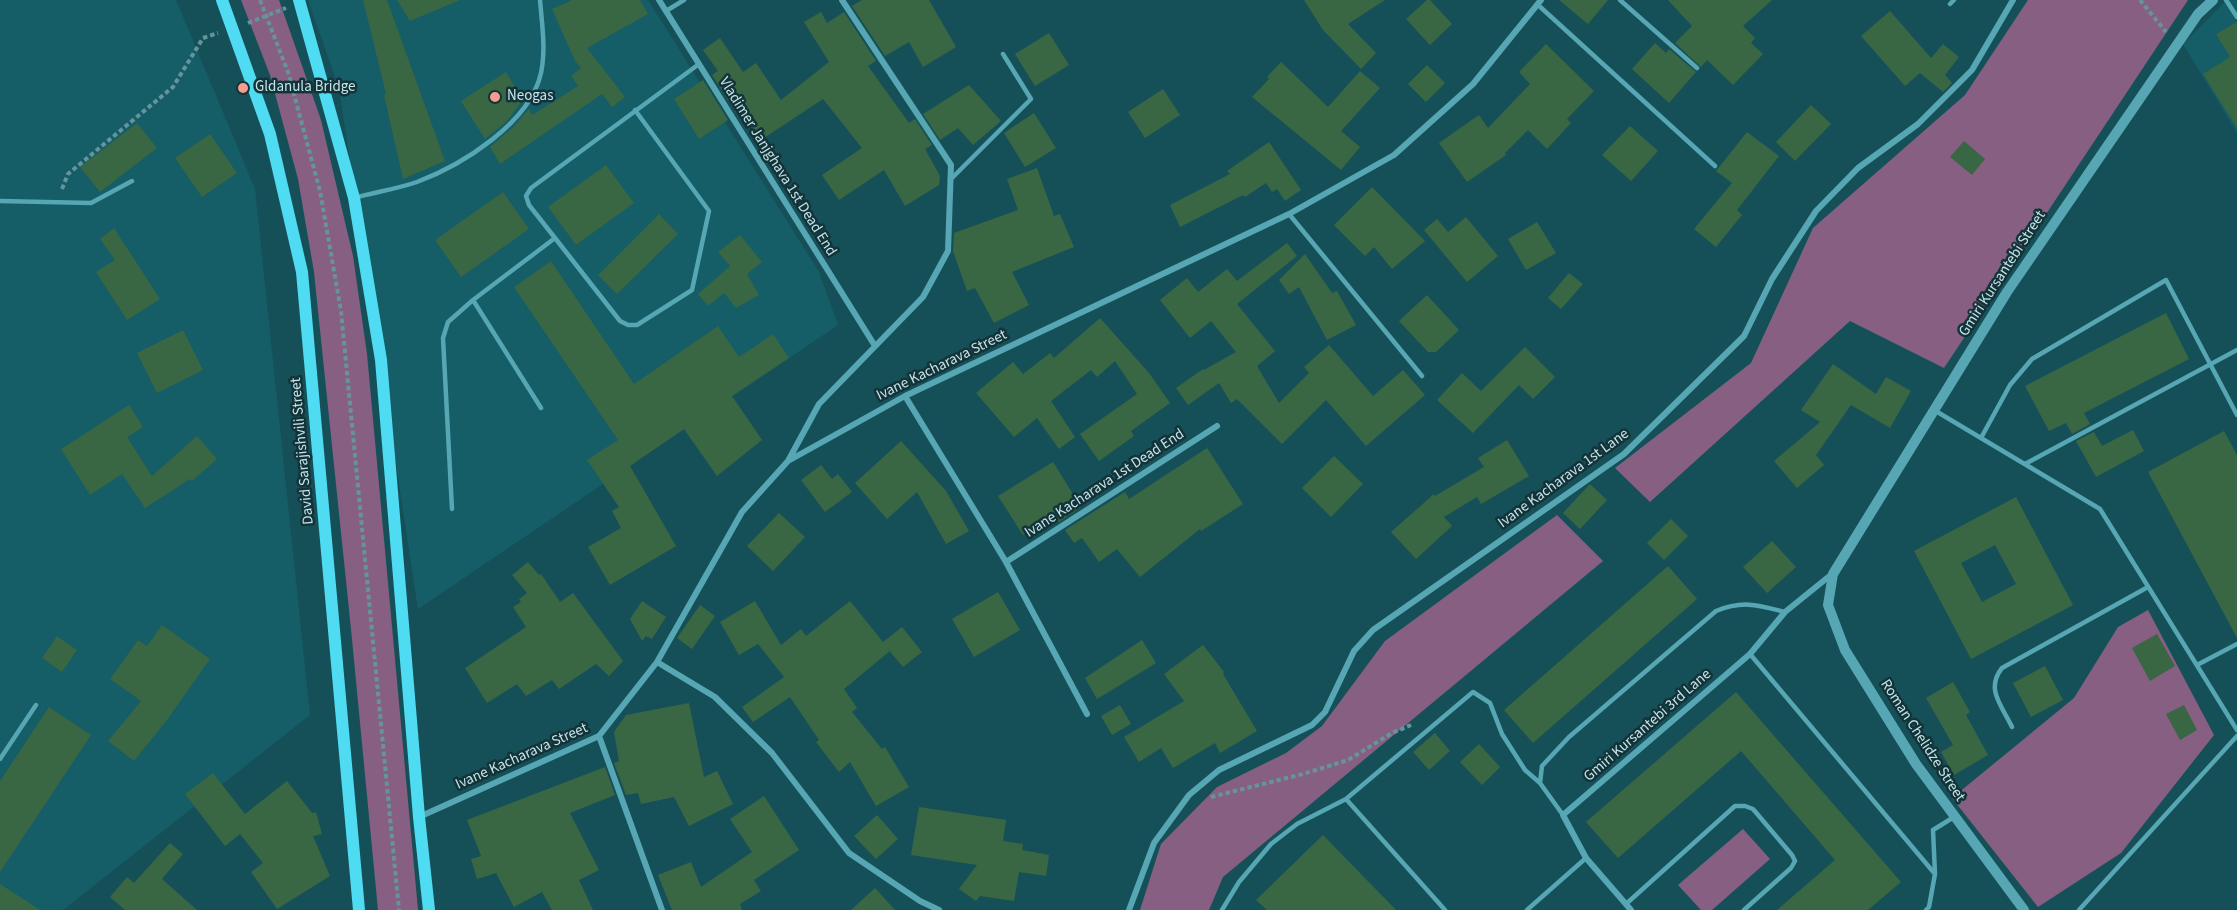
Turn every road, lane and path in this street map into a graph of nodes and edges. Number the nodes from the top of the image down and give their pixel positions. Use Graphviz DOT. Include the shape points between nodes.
graph roads {
  1 [pos="222,0"];
  2 [pos="260,0"];
  3 [pos="540,0"];
  4 [pos="659,0"];
  5 [pos="684,0"];
  6 [pos="843,0"];
  7 [pos="1620,0"];
  8 [pos="2013,0"];
  9 [pos="2140,0"];
  10 [pos="2213,0"];
  11 [pos="2226,0"];
  12 [pos="300,1"];
  13 [pos="1539,2"];
  14 [pos="666,11"];
  15 [pos="266,15"];
  16 [pos="2237,17"];
  17 [pos="2160,25"];
  18 [pos="233,28"];
  19 [pos="1003,54"];
  20 [pos="699,64"];
  21 [pos="1697,68"];
  22 [pos="635,110"];
  23 [pos="1715,166"];
  24 [pos="950,180"];
  25 [pos="132,181"];
  26 [pos="354,198"];
  27 [pos="0,201"];
  28 [pos="58,201"];
  29 [pos="1289,214"];
  30 [pos="555,238"];
  31 [pos="473,300"];
  32 [pos="875,346"];
  33 [pos="2237,350"];
  34 [pos="2210,365"];
  35 [pos="1422,376"];
  36 [pos="905,396"];
  37 [pos="541,408"];
  38 [pos="1934,410"];
  39 [pos="2237,415"];
  40 [pos="1217,426"];
  41 [pos="1981,438"];
  42 [pos="788,461"];
  43 [pos="2025,464"];
  44 [pos="452,510"];
  45 [pos="1006,562"];
  46 [pos="1833,574"];
  47 [pos="2148,587"];
  48 [pos="1785,612"];
  49 [pos="2237,645"];
  50 [pos="1750,654"];
  51 [pos="657,662"];
  52 [pos="2196,665"];
  53 [pos="36,705"];
  54 [pos="1087,714"];
  55 [pos="1412,725"];
  56 [pos="2012,727"];
  57 [pos="2237,730"];
  58 [pos="599,736"];
  59 [pos="2237,736"];
  60 [pos="0,759"];
  61 [pos="1540,783"];
  62 [pos="1189,795"];
  63 [pos="1346,799"];
  64 [pos="1563,815"];
  65 [pos="419,817"];
  66 [pos="1954,817"];
  67 [pos="1586,858"];
  68 [pos="1935,874"];
  69 [pos="1626,904"];
  70 [pos="359,910"];
  71 [pos="399,910"];
  72 [pos="429,910"];
  73 [pos="662,910"];
  74 [pos="939,910"];
  75 [pos="1129,910"];
  76 [pos="1222,910"];
  77 [pos="1445,910"];
  78 [pos="1527,910"];
  79 [pos="1631,910"];
  80 [pos="1744,910"];
  81 [pos="1926,910"];
  82 [pos="2024,910"];
  83 [pos="2079,910"];
  1 -- 18 [label="main road, David Sarajishvili Street"];
  2 -- 15 [label="path"];
  3 -- 26 [label="lane" via="545,46 541,76 524,111 482,149 417,182"];
  4 -- 14 [label="street, Vladimer Janjghava 1st Dead End"];
  5 -- 14 [label="lane"];
  6 -- 24 [label="street" via="951,165"];
  7 -- 21 [label="lane"];
  8 -- 62 [label="street, Ivane Kacharava 1st Lane" via="1972,70 1918,124 1858,168 1816,211 1772,279 1744,336 1624,454 1373,630 1354,651 1325,712 1312,725 1219,770"];
  9 -- 17 [label="path"];
  10 -- 38 [label="street, Gmiri Kursantebi Street" via="2192,22 2007,292"];
  11 -- 16 [label="lane"];
  12 -- 15 [label="path"];
  12 -- 26 [label="main road"];
  13 -- 23 [label="lane"];
  13 -- 29 [label="street, Ivane Kacharava Street" via="1473,84 1394,155"];
  14 -- 20 [label="street, Vladimer Janjghava 1st Dead End"];
  15 -- 18 [label="path"];
  15 -- 71 [label="path" via="288,72 320,191 341,311"];
  18 -- 28 [label="path" via="203,38 174,87 68,174"];
  18 -- 70 [label="main road, David Sarajishvili Street" via="270,134 302,272"];
  19 -- 24 [label="lane" via="1031,99"];
  20 -- 22 [label="lane"];
  20 -- 32 [label="street, Vladimer Janjghava 1st Dead End"];
  22 -- 30 [label="lane" via="531,188 526,196 529,205"];
  22 -- 30 [label="lane" via="709,211 692,290 637,325 628,325 620,321"];
  24 -- 32 [label="street" via="948,251 923,297"];
  25 -- 28 [label="lane" via="91,203"];
  26 -- 65 [label="main road" via="381,360"];
  27 -- 28 [label="lane"];
  29 -- 35 [label="lane"];
  29 -- 36 [label="street, Ivane Kacharava Street"];
  30 -- 31 [label="lane"];
  31 -- 37 [label="lane"];
  31 -- 44 [label="lane" via="448,322 443,338"];
  32 -- 42 [label="street" via="819,404"];
  33 -- 34 [label="lane"];
  34 -- 39 [label="lane"];
  34 -- 41 [label="lane" via="2166,280 2032,359 2010,385"];
  34 -- 43 [label="lane"];
  36 -- 42 [label="street, Ivane Kacharava Street"];
  36 -- 45 [label="street"];
  38 -- 41 [label="lane"];
  38 -- 46 [label="street, Gmiri Kursantebi Street"];
  40 -- 45 [label="street, Ivane Kacharava 1st Dead End"];
  41 -- 43 [label="lane"];
  42 -- 51 [label="street, Ivane Kacharava Street" via="742,512"];
  43 -- 47 [label="lane" via="2100,509"];
  45 -- 54 [label="street"];
  46 -- 48 [label="street, Gmiri Kursantebi 3rd Lane"];
  46 -- 66 [label="street, Roman Chelidze Street" via="1828,605 1845,650"];
  47 -- 52 [label="lane"];
  47 -- 56 [label="lane" via="2002,668 1993,688"];
  48 -- 50 [label="street, Gmiri Kursantebi 3rd Lane"];
  48 -- 61 [label="lane" via="1754,604 1733,604 1716,611 1569,736 1542,766"];
  49 -- 52 [label="lane"];
  50 -- 64 [label="street, Gmiri Kursantebi 3rd Lane"];
  50 -- 68 [label="lane"];
  51 -- 58 [label="street, Ivane Kacharava Street"];
  51 -- 74 [label="street" via="715,697 772,753 849,853"];
  52 -- 57 [label="lane"];
  53 -- 60 [label="lane"];
  55 -- 62 [label="path" via="1348,760 1215,797"];
  58 -- 65 [label="street, Ivane Kacharava Street"];
  58 -- 73 [label="street"];
  59 -- 83 [label="lane"];
  61 -- 63 [label="lane" via="1525,770 1502,734 1490,703 1473,692"];
  61 -- 64 [label="lane"];
  62 -- 75 [label="street, Ivane Kacharava 1st Lane" via="1154,843"];
  63 -- 76 [label="lane" via="1297,824 1271,844 1239,882"];
  63 -- 77 [label="lane"];
  64 -- 67 [label="street"];
  65 -- 72 [label="main road"];
  66 -- 68 [label="lane" via="1933,830"];
  66 -- 82 [label="street, Roman Chelidze Street"];
  67 -- 69 [label="street"];
  67 -- 78 [label="lane"];
  68 -- 81 [label="lane"];
  69 -- 79 [label="street"];
  69 -- 80 [label="lane" via="1735,806 1745,806 1753,809 1794,861"];
}
